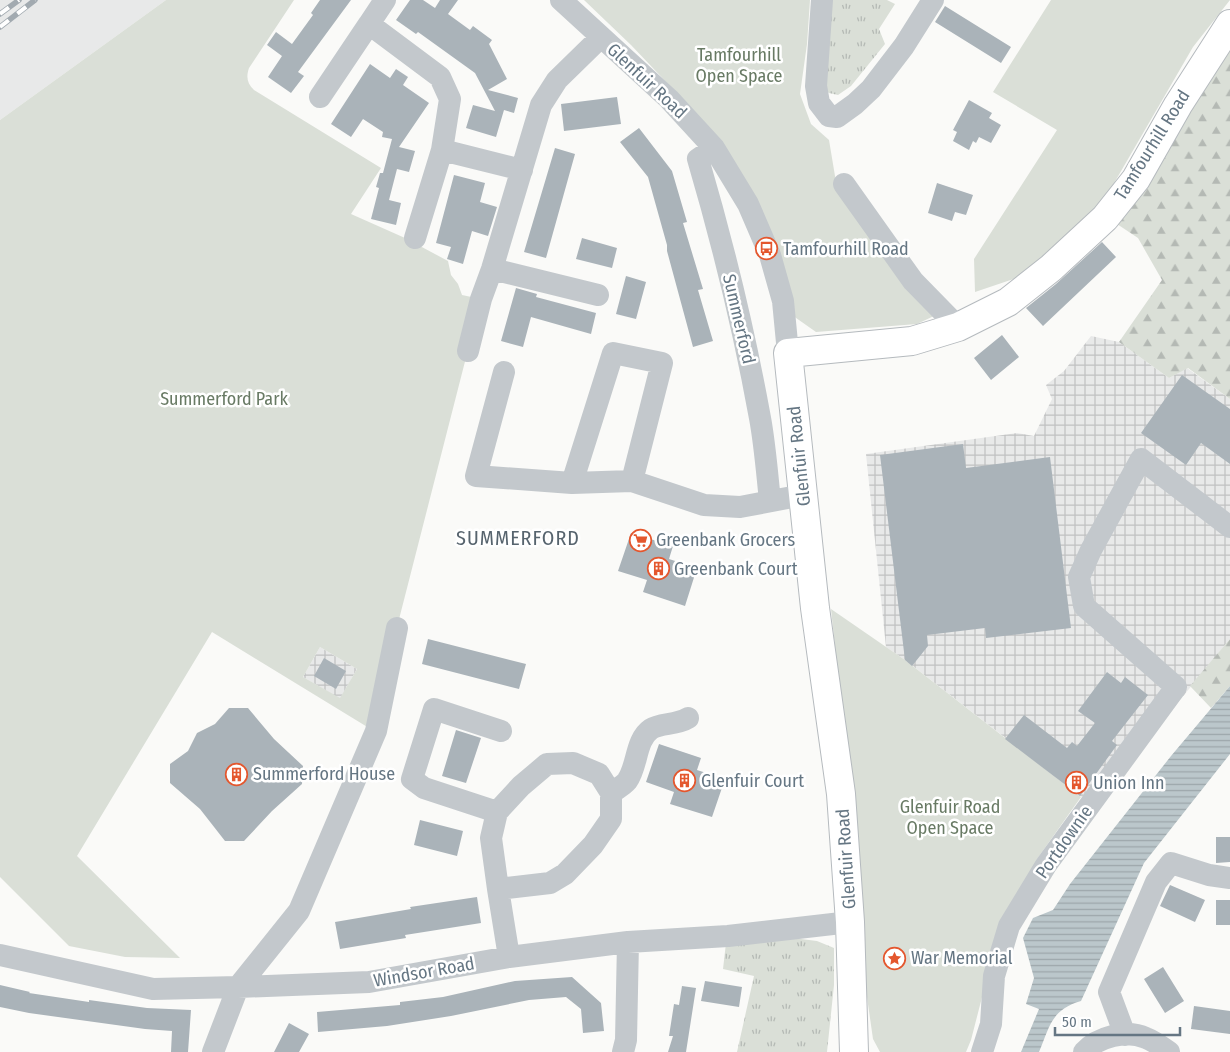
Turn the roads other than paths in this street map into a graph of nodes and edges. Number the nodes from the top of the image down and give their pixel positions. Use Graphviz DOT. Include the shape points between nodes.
graph roads {
  1 [pos="385,0"];
  2 [pos="561,0"];
  3 [pos="822,0"];
  4 [pos="933,0"];
  5 [pos="369,24"];
  6 [pos="1230,24"];
  7 [pos="600,38"];
  8 [pos="320,96"];
  9 [pos="714,148"];
  10 [pos="442,150"];
  11 [pos="522,170"];
  12 [pos="844,184"];
  13 [pos="415,238"];
  14 [pos="492,269"];
  15 [pos="598,296"];
  16 [pos="958,327"];
  17 [pos="468,351"];
  18 [pos="788,353"];
  19 [pos="504,372"];
  20 [pos="632,481"];
  21 [pos="572,483"];
  22 [pos="803,495"];
  23 [pos="770,501"];
  24 [pos="1230,526"];
  25 [pos="398,628"];
  26 [pos="688,718"];
  27 [pos="501,731"];
  28 [pos="611,793"];
  29 [pos="497,812"];
  30 [pos="1230,878"];
  31 [pos="498,889"];
  32 [pos="850,922"];
  33 [pos="628,942"];
  34 [pos="0,955"];
  35 [pos="509,957"];
  36 [pos="238,988"];
  37 [pos="1125,1035"];
  38 [pos="213,1052"];
  39 [pos="623,1052"];
  40 [pos="854,1052"];
  41 [pos="982,1052"];
  42 [pos="1084,1052"];
  43 [pos="1169,1052"];
  1 -- 5 [label="street"];
  2 -- 7 [label="street, Glenfuir Road"];
  3 -- 4 [label="street" via="816,86 819,103 829,116 837,117 871,89"];
  5 -- 8 [label="street"];
  5 -- 10 [label="street" via="440,76 450,99"];
  6 -- 16 [label="main road, Tamfourhill Road" via="1136,179 1105,218 1008,302"];
  7 -- 9 [label="street, Glenfuir Road" via="669,99"];
  7 -- 11 [label="street" via="557,80 541,106"];
  9 -- 18 [label="street, Glenfuir Road" via="748,204 770,255 784,301"];
  9 -- 23 [label="street, Summerford" via="698,158 716,218 744,338 760,420"];
  10 -- 11 [label="street"];
  10 -- 13 [label="street"];
  11 -- 14 [label="street"];
  12 -- 16 [label="street" via="913,281"];
  14 -- 15 [label="street"];
  14 -- 17 [label="street"];
  16 -- 18 [label="main road, Tamfourhill Road" via="912,340"];
  18 -- 22 [label="main road, Glenfuir Road"];
  19 -- 21 [label="street" via="476,476"];
  20 -- 21 [label="street"];
  20 -- 21 [label="street" via="662,363 613,353"];
  20 -- 23 [label="street" via="704,505 740,507"];
  22 -- 23 [label="street"];
  22 -- 32 [label="main road, Glenfuir Road" via="841,794"];
  24 -- 41 [label="street, Portdownie" via="1140,459 1091,550 1079,577 1084,606 1176,687 1046,865 1009,926 994,976 991,1024"];
  25 -- 36 [label="street" via="376,731 299,911"];
  26 -- 28 [label="street" via="680,723 652,728 642,741 627,782"];
  27 -- 29 [label="street" via="425,706 412,779 424,788"];
  28 -- 29 [label="street" via="599,774 573,763 547,764"];
  28 -- 31 [label="street" via="611,819 593,846 565,874 550,883"];
  29 -- 31 [label="street" via="491,838"];
  30 -- 37 [label="street" via="1171,863 1156,882 1109,992"];
  31 -- 35 [label="street"];
  32 -- 33 [label="street, Windsor Road" via="728,936"];
  32 -- 40 [label="main road, Glenfuir Road"];
  33 -- 35 [label="street, Windsor Road"];
  33 -- 39 [label="street"];
  34 -- 36 [label="street, Windsor Road" via="153,989"];
  35 -- 36 [label="street, Windsor Road" via="369,982"];
  36 -- 38 [label="street"];
  37 -- 42 [label="street" via="1098,1040"];
  37 -- 43 [label="street" via="1146,1037"];
}
